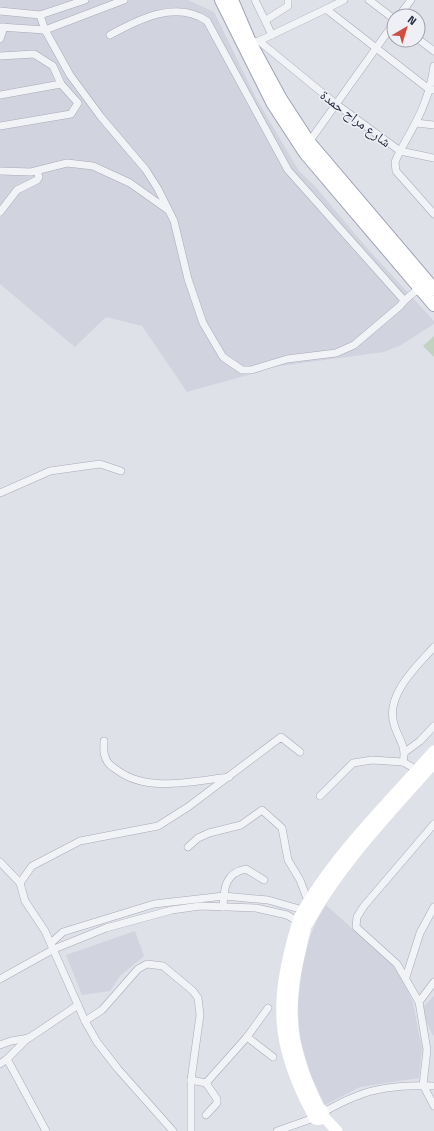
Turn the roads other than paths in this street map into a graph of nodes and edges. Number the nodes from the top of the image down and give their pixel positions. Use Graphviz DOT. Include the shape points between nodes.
graph roads {
  1 [pos="85,0"];
  2 [pos="124,0"];
  3 [pos="223,0"];
  4 [pos="255,0"];
  5 [pos="288,0"];
  6 [pos="344,0"];
  7 [pos="369,0"];
  8 [pos="326,9"];
  9 [pos="0,11"];
  10 [pos="386,13"];
  11 [pos="40,15"];
  12 [pos="266,20"];
  13 [pos="2,27"];
  14 [pos="45,30"];
  15 [pos="386,33"];
  16 [pos="272,34"];
  17 [pos="110,35"];
  18 [pos="0,39"];
  19 [pos="255,42"];
  20 [pos="375,47"];
  21 [pos="0,56"];
  22 [pos="434,66"];
  23 [pos="60,84"];
  24 [pos="432,90"];
  25 [pos="0,95"];
  26 [pos="336,104"];
  27 [pos="416,122"];
  28 [pos="434,125"];
  29 [pos="0,126"];
  30 [pos="309,142"];
  31 [pos="400,151"];
  32 [pos="434,158"];
  33 [pos="0,171"];
  34 [pos="37,171"];
  35 [pos="169,210"];
  36 [pos="0,212"];
  37 [pos="434,214"];
  38 [pos="418,288"];
  39 [pos="434,289"];
  40 [pos="404,301"];
  41 [pos="434,305"];
  42 [pos="121,471"];
  43 [pos="0,493"];
  44 [pos="434,647"];
  45 [pos="434,726"];
  46 [pos="104,741"];
  47 [pos="434,751"];
  48 [pos="300,752"];
  49 [pos="405,752"];
  50 [pos="402,762"];
  51 [pos="434,764"];
  52 [pos="417,770"];
  53 [pos="229,776"];
  54 [pos="320,796"];
  55 [pos="434,824"];
  56 [pos="188,847"];
  57 [pos="0,862"];
  58 [pos="264,880"];
  59 [pos="20,883"];
  60 [pos="224,896"];
  61 [pos="223,907"];
  62 [pos="434,907"];
  63 [pos="302,918"];
  64 [pos="45,930"];
  65 [pos="63,932"];
  66 [pos="53,946"];
  67 [pos="406,977"];
  68 [pos="0,979"];
  69 [pos="434,982"];
  70 [pos="419,1002"];
  71 [pos="78,1005"];
  72 [pos="268,1008"];
  73 [pos="86,1021"];
  74 [pos="247,1037"];
  75 [pos="29,1038"];
  76 [pos="0,1045"];
  77 [pos="274,1058"];
  78 [pos="7,1059"];
  79 [pos="0,1064"];
  80 [pos="191,1080"];
  81 [pos="206,1083"];
  82 [pos="423,1085"];
  83 [pos="434,1086"];
  84 [pos="434,1106"];
  85 [pos="206,1115"];
  86 [pos="318,1115"];
  87 [pos="46,1131"];
  88 [pos="173,1131"];
  89 [pos="191,1131"];
  90 [pos="277,1131"];
  91 [pos="327,1131"];
  92 [pos="337,1131"];
  1 -- 11 [label="street"];
  2 -- 14 [label="street"];
  3 -- 19 [label="main road"];
  3 -- 38 [label="main road" via="273,104 305,153"];
  4 -- 12 [label="street"];
  5 -- 12 [label="street" via="288,6"];
  6 -- 8 [label="street"];
  7 -- 10 [label="street"];
  8 -- 16 [label="street"];
  8 -- 20 [label="street"];
  9 -- 11 [label="street"];
  11 -- 14 [label="street"];
  12 -- 16 [label="street"];
  13 -- 14 [label="street"];
  13 -- 18 [label="street"];
  14 -- 35 [label="street" via="70,75 101,117 146,170"];
  15 -- 20 [label="street"];
  16 -- 19 [label="street"];
  17 -- 40 [label="street" via="154,10 165,7 201,15 207,21 288,170"];
  19 -- 26 [label="street, شارع مراح حمدة"];
  19 -- 30 [label="main road" via="281,99"];
  20 -- 24 [label="street"];
  20 -- 26 [label="street"];
  21 -- 23 [label="street" via="34,54 53,66"];
  22 -- 24 [label="street"];
  23 -- 25 [label="street"];
  23 -- 29 [label="street" via="78,103 71,114"];
  24 -- 27 [label="street"];
  26 -- 30 [label="street"];
  26 -- 31 [label="street, شارع مراح حمدة"];
  27 -- 28 [label="street"];
  27 -- 31 [label="street"];
  30 -- 39 [label="main road"];
  31 -- 32 [label="street"];
  31 -- 37 [label="street, شارع مراح حمدة" via="395,162 396,171"];
  33 -- 34 [label="street"];
  34 -- 35 [label="street" via="67,163 93,166 130,184"];
  34 -- 36 [label="street" via="37,180 18,190"];
  35 -- 40 [label="street" via="203,323 223,357 242,370 251,370 287,359 345,350 359,341"];
  38 -- 40 [label="street"];
  38 -- 41 [label="main road"];
  42 -- 43 [label="street" via="100,464 50,471"];
  44 -- 49 [label="street" via="403,684 391,713"];
  45 -- 49 [label="street"];
  46 -- 53 [label="street" via="105,757 112,767 139,782 173,783"];
  47 -- 52 [label="main road"];
  48 -- 53 [label="street" via="281,737"];
  49 -- 50 [label="street"];
  50 -- 52 [label="street"];
  50 -- 54 [label="street" via="367,760 353,763"];
  51 -- 63 [label="main road"];
  52 -- 63 [label="main road" via="340,857"];
  53 -- 59 [label="street" via="158,826 80,841 32,866"];
  55 -- 67 [label="street" via="357,917 356,927 397,964"];
  56 -- 63 [label="street" via="209,833 241,825 262,810 282,828 288,860 300,880"];
  57 -- 59 [label="street"];
  58 -- 60 [label="street" via="246,869 236,871 228,880"];
  59 -- 64 [label="street" via="24,901"];
  60 -- 61 [label="street"];
  60 -- 63 [label="street" via="268,900"];
  60 -- 65 [label="street" via="154,904"];
  61 -- 63 [label="street" via="256,908"];
  61 -- 66 [label="street" via="200,906 172,910"];
  62 -- 67 [label="street" via="420,933"];
  63 -- 86 [label="main road" via="291,1017 297,1055"];
  64 -- 65 [label="street"];
  64 -- 66 [label="street"];
  65 -- 66 [label="street"];
  66 -- 68 [label="street"];
  66 -- 71 [label="street"];
  67 -- 70 [label="street"];
  69 -- 70 [label="street"];
  70 -- 82 [label="street" via="427,1050"];
  71 -- 73 [label="street"];
  71 -- 75 [label="street"];
  72 -- 74 [label="street"];
  73 -- 80 [label="street" via="102,1010 138,969 147,964 164,966 193,991 200,1006"];
  73 -- 88 [label="street" via="97,1042 118,1069"];
  74 -- 77 [label="street"];
  74 -- 81 [label="street"];
  75 -- 76 [label="street" via="11,1040"];
  75 -- 78 [label="street"];
  78 -- 79 [label="street"];
  78 -- 87 [label="street"];
  80 -- 81 [label="street"];
  80 -- 89 [label="street"];
  81 -- 85 [label="street" via="217,1103"];
  82 -- 83 [label="street"];
  82 -- 84 [label="street"];
  82 -- 86 [label="street" via="358,1095"];
  86 -- 90 [label="street"];
  86 -- 91 [label="main road"];
  86 -- 92 [label="main road"];
}
